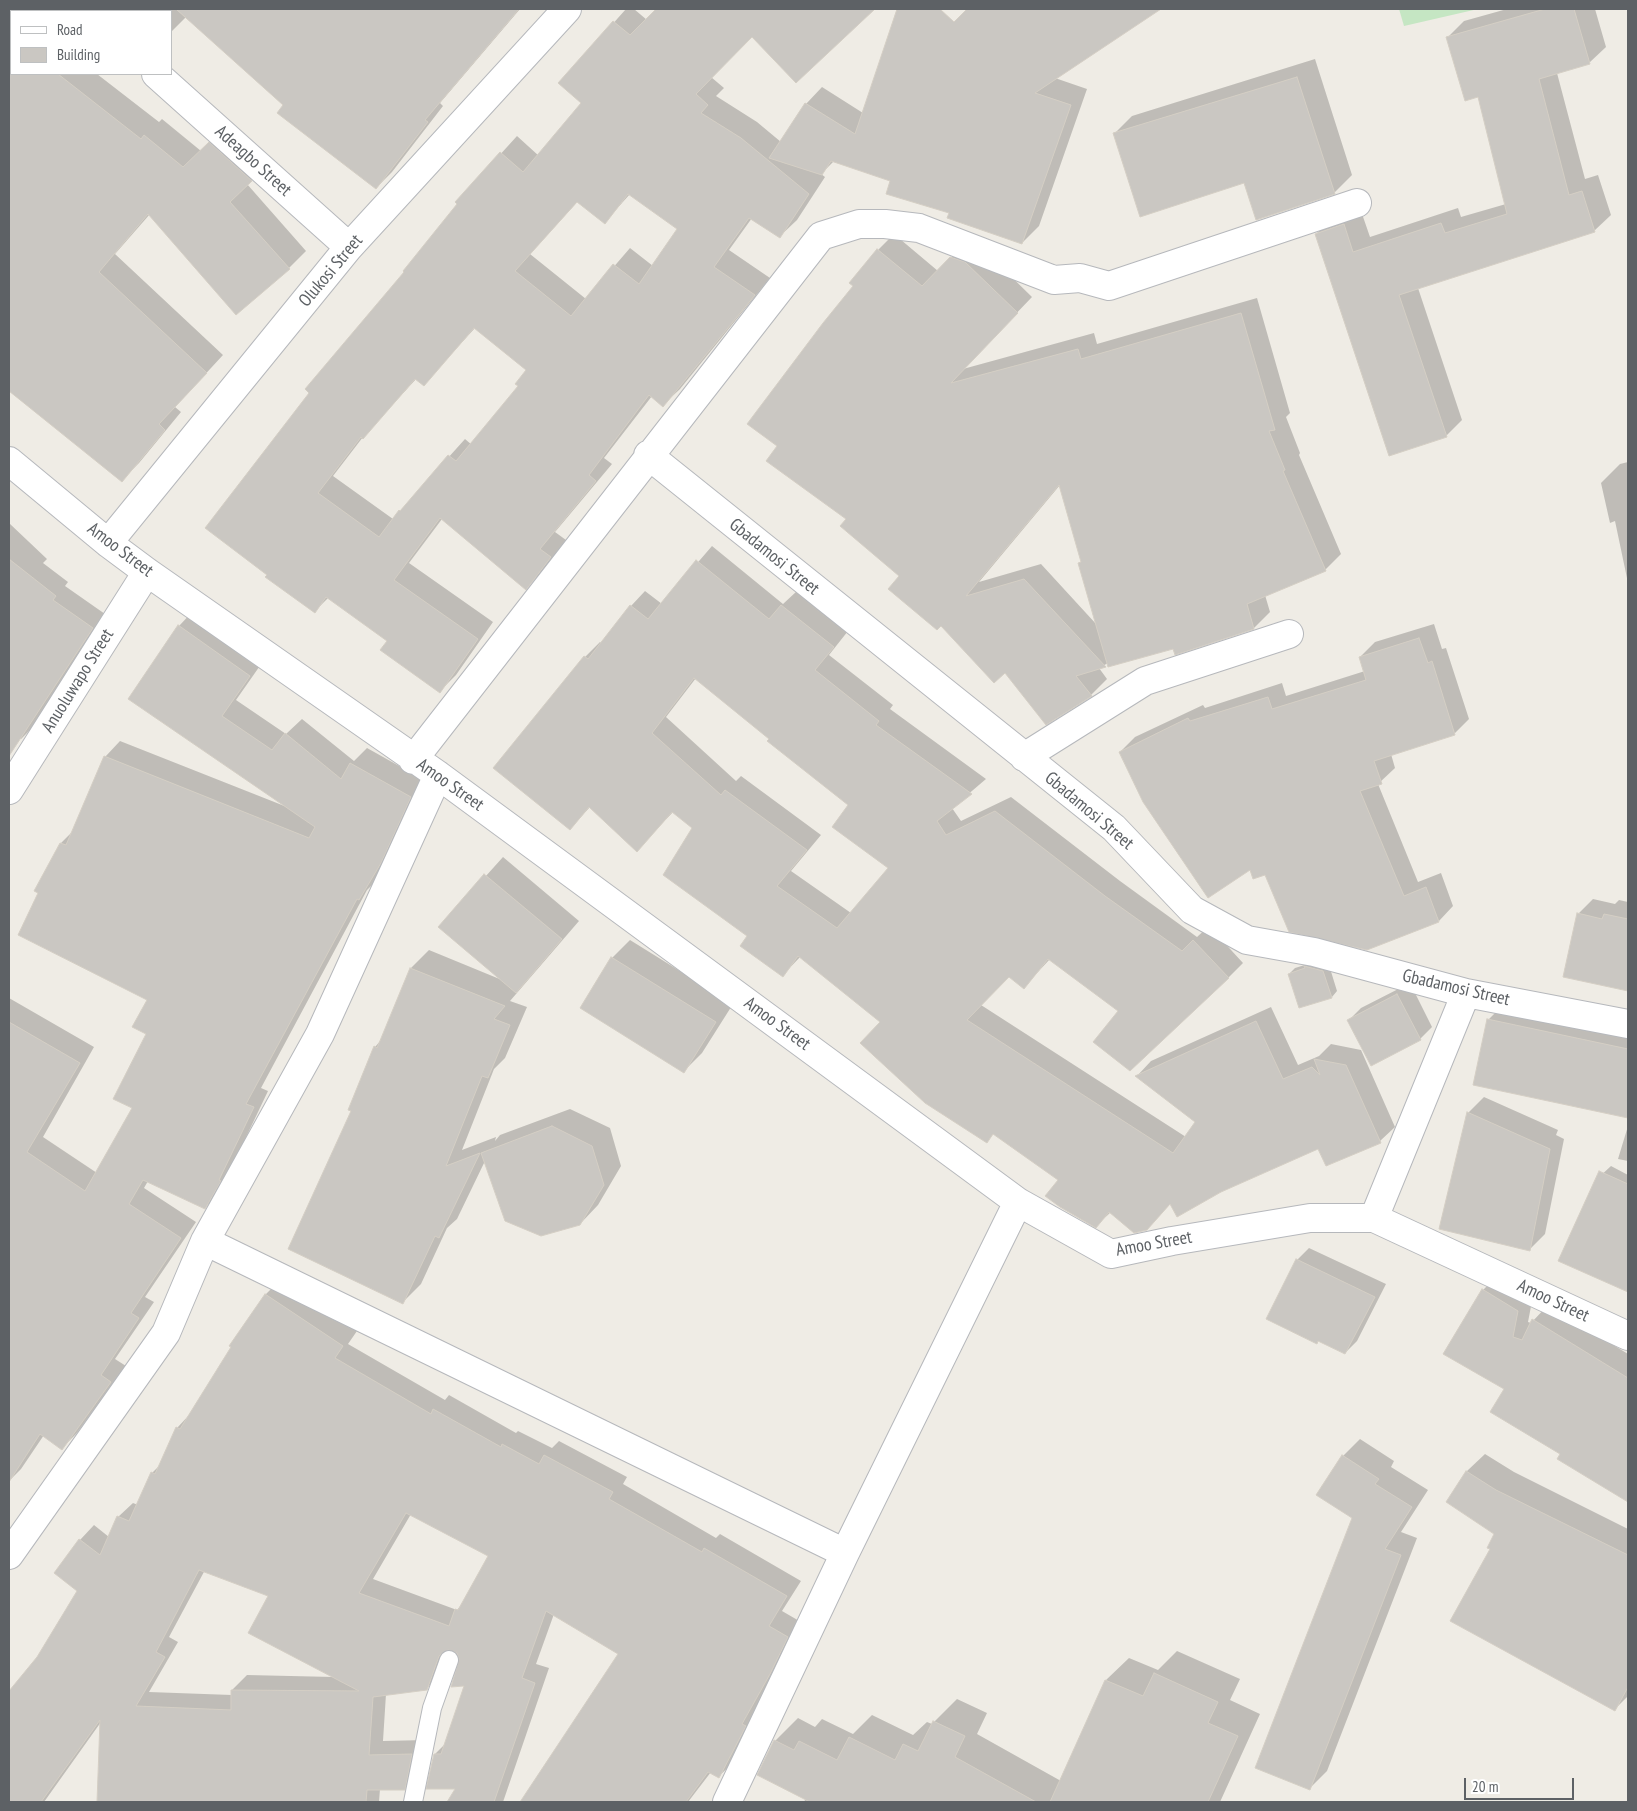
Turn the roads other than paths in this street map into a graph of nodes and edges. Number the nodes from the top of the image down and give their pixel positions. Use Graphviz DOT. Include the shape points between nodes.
graph roads {
  1 [pos="567,9"];
  2 [pos="157,75"];
  3 [pos="1357,204"];
  4 [pos="349,247"];
  5 [pos="648,455"];
  6 [pos="9,461"];
  7 [pos="108,543"];
  8 [pos="147,572"];
  9 [pos="1290,634"];
  10 [pos="1024,757"];
  11 [pos="413,760"];
  12 [pos="438,776"];
  13 [pos="9,790"];
  14 [pos="1466,992"];
  15 [pos="1628,1024"];
  16 [pos="1018,1202"];
  17 [pos="1374,1218"];
  18 [pos="205,1241"];
  19 [pos="1628,1336"];
  20 [pos="845,1553"];
  21 [pos="9,1555"];
  22 [pos="449,1660"];
  23 [pos="413,1802"];
  24 [pos="726,1802"];
  1 -- 4 [label="street, Olukosi Street"];
  2 -- 4 [label="street, Adeagbo Street"];
  3 -- 5 [label="street" via="1109,286 1080,278 1054,280 919,228 859,224 821,236"];
  4 -- 7 [label="street, Olukosi Street"];
  5 -- 10 [label="street, Gbadamosi Street"];
  5 -- 11 [label="street"];
  6 -- 7 [label="street, Amoo Street"];
  7 -- 8 [label="street, Amoo Street"];
  8 -- 11 [label="street, Amoo Street"];
  8 -- 13 [label="street, Anuoluwapo Street"];
  9 -- 10 [label="street" via="1145,681"];
  10 -- 14 [label="street, Gbadamosi Street" via="1114,828 1192,910 1247,940 1314,952"];
  11 -- 12 [label="street, Amoo Street"];
  12 -- 16 [label="street, Amoo Street"];
  12 -- 18 [label="street" via="320,1034"];
  14 -- 15 [label="street, Gbadamosi Street"];
  14 -- 17 [label="street"];
  16 -- 17 [label="street, Amoo Street" via="1111,1254 1310,1218"];
  16 -- 20 [label="street"];
  17 -- 19 [label="street, Amoo Street"];
  18 -- 20 [label="street"];
  18 -- 21 [label="street" via="166,1333"];
  20 -- 24 [label="street"];
  22 -- 23 [label="lane" via="432,1708"];
}
